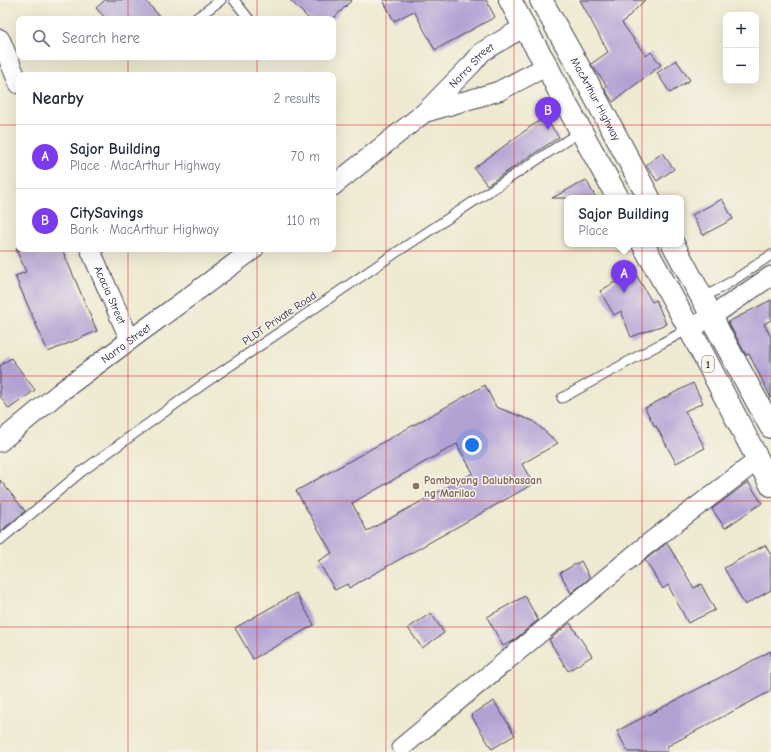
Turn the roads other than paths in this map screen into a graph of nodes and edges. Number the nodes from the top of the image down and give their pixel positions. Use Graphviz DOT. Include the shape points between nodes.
graph roads {
  1 [pos="221,0"];
  2 [pos="234,0"];
  3 [pos="510,0"];
  4 [pos="542,0"];
  5 [pos="199,16"];
  6 [pos="247,16"];
  7 [pos="524,27"];
  8 [pos="0,39"];
  9 [pos="547,66"];
  10 [pos="6,71"];
  11 [pos="16,81"];
  12 [pos="425,112"];
  13 [pos="582,131"];
  14 [pos="336,184"];
  15 [pos="616,195"];
  16 [pos="647,195"];
  17 [pos="645,247"];
  18 [pos="676,247"];
  19 [pos="91,252"];
  20 [pos="250,252"];
  21 [pos="771,255"];
  22 [pos="771,276"];
  23 [pos="707,307"];
  24 [pos="690,329"];
  25 [pos="130,340"];
  26 [pos="562,398"];
  27 [pos="771,427"];
  28 [pos="0,442"];
  29 [pos="758,460"];
  30 [pos="771,485"];
  31 [pos="0,540"];
  32 [pos="402,747"];
  1 -- 5 [label="lane"];
  2 -- 6 [label="lane"];
  3 -- 7 [label="highway"];
  4 -- 16 [label="highway, MacArthur Highway"];
  7 -- 9 [label="highway"];
  7 -- 12 [label="street, Narra Street" via="482,52"];
  8 -- 10 [label="street"];
  9 -- 12 [label="street, Narra Street" via="499,91"];
  9 -- 13 [label="highway"];
  10 -- 11 [label="street"];
  12 -- 14 [label="street, Narra Street"];
  13 -- 15 [label="highway"];
  13 -- 31 [label="lane, PLDT Private Road" via="397,252 196,390 81,472"];
  17 -- 24 [label="highway, 1"];
  18 -- 23 [label="highway, 1"];
  19 -- 25 [label="street, Acacia Street"];
  20 -- 25 [label="street, Narra Street"];
  21 -- 23 [label="lane" via="734,280"];
  22 -- 23 [label="street"];
  23 -- 24 [label="street"];
  23 -- 27 [label="highway, 1"];
  24 -- 26 [label="lane"];
  24 -- 29 [label="highway, 1"];
  25 -- 28 [label="street, Narra Street" via="59,393"];
  29 -- 30 [label="highway, 1"];
  29 -- 32 [label="street" via="645,546"];
}
